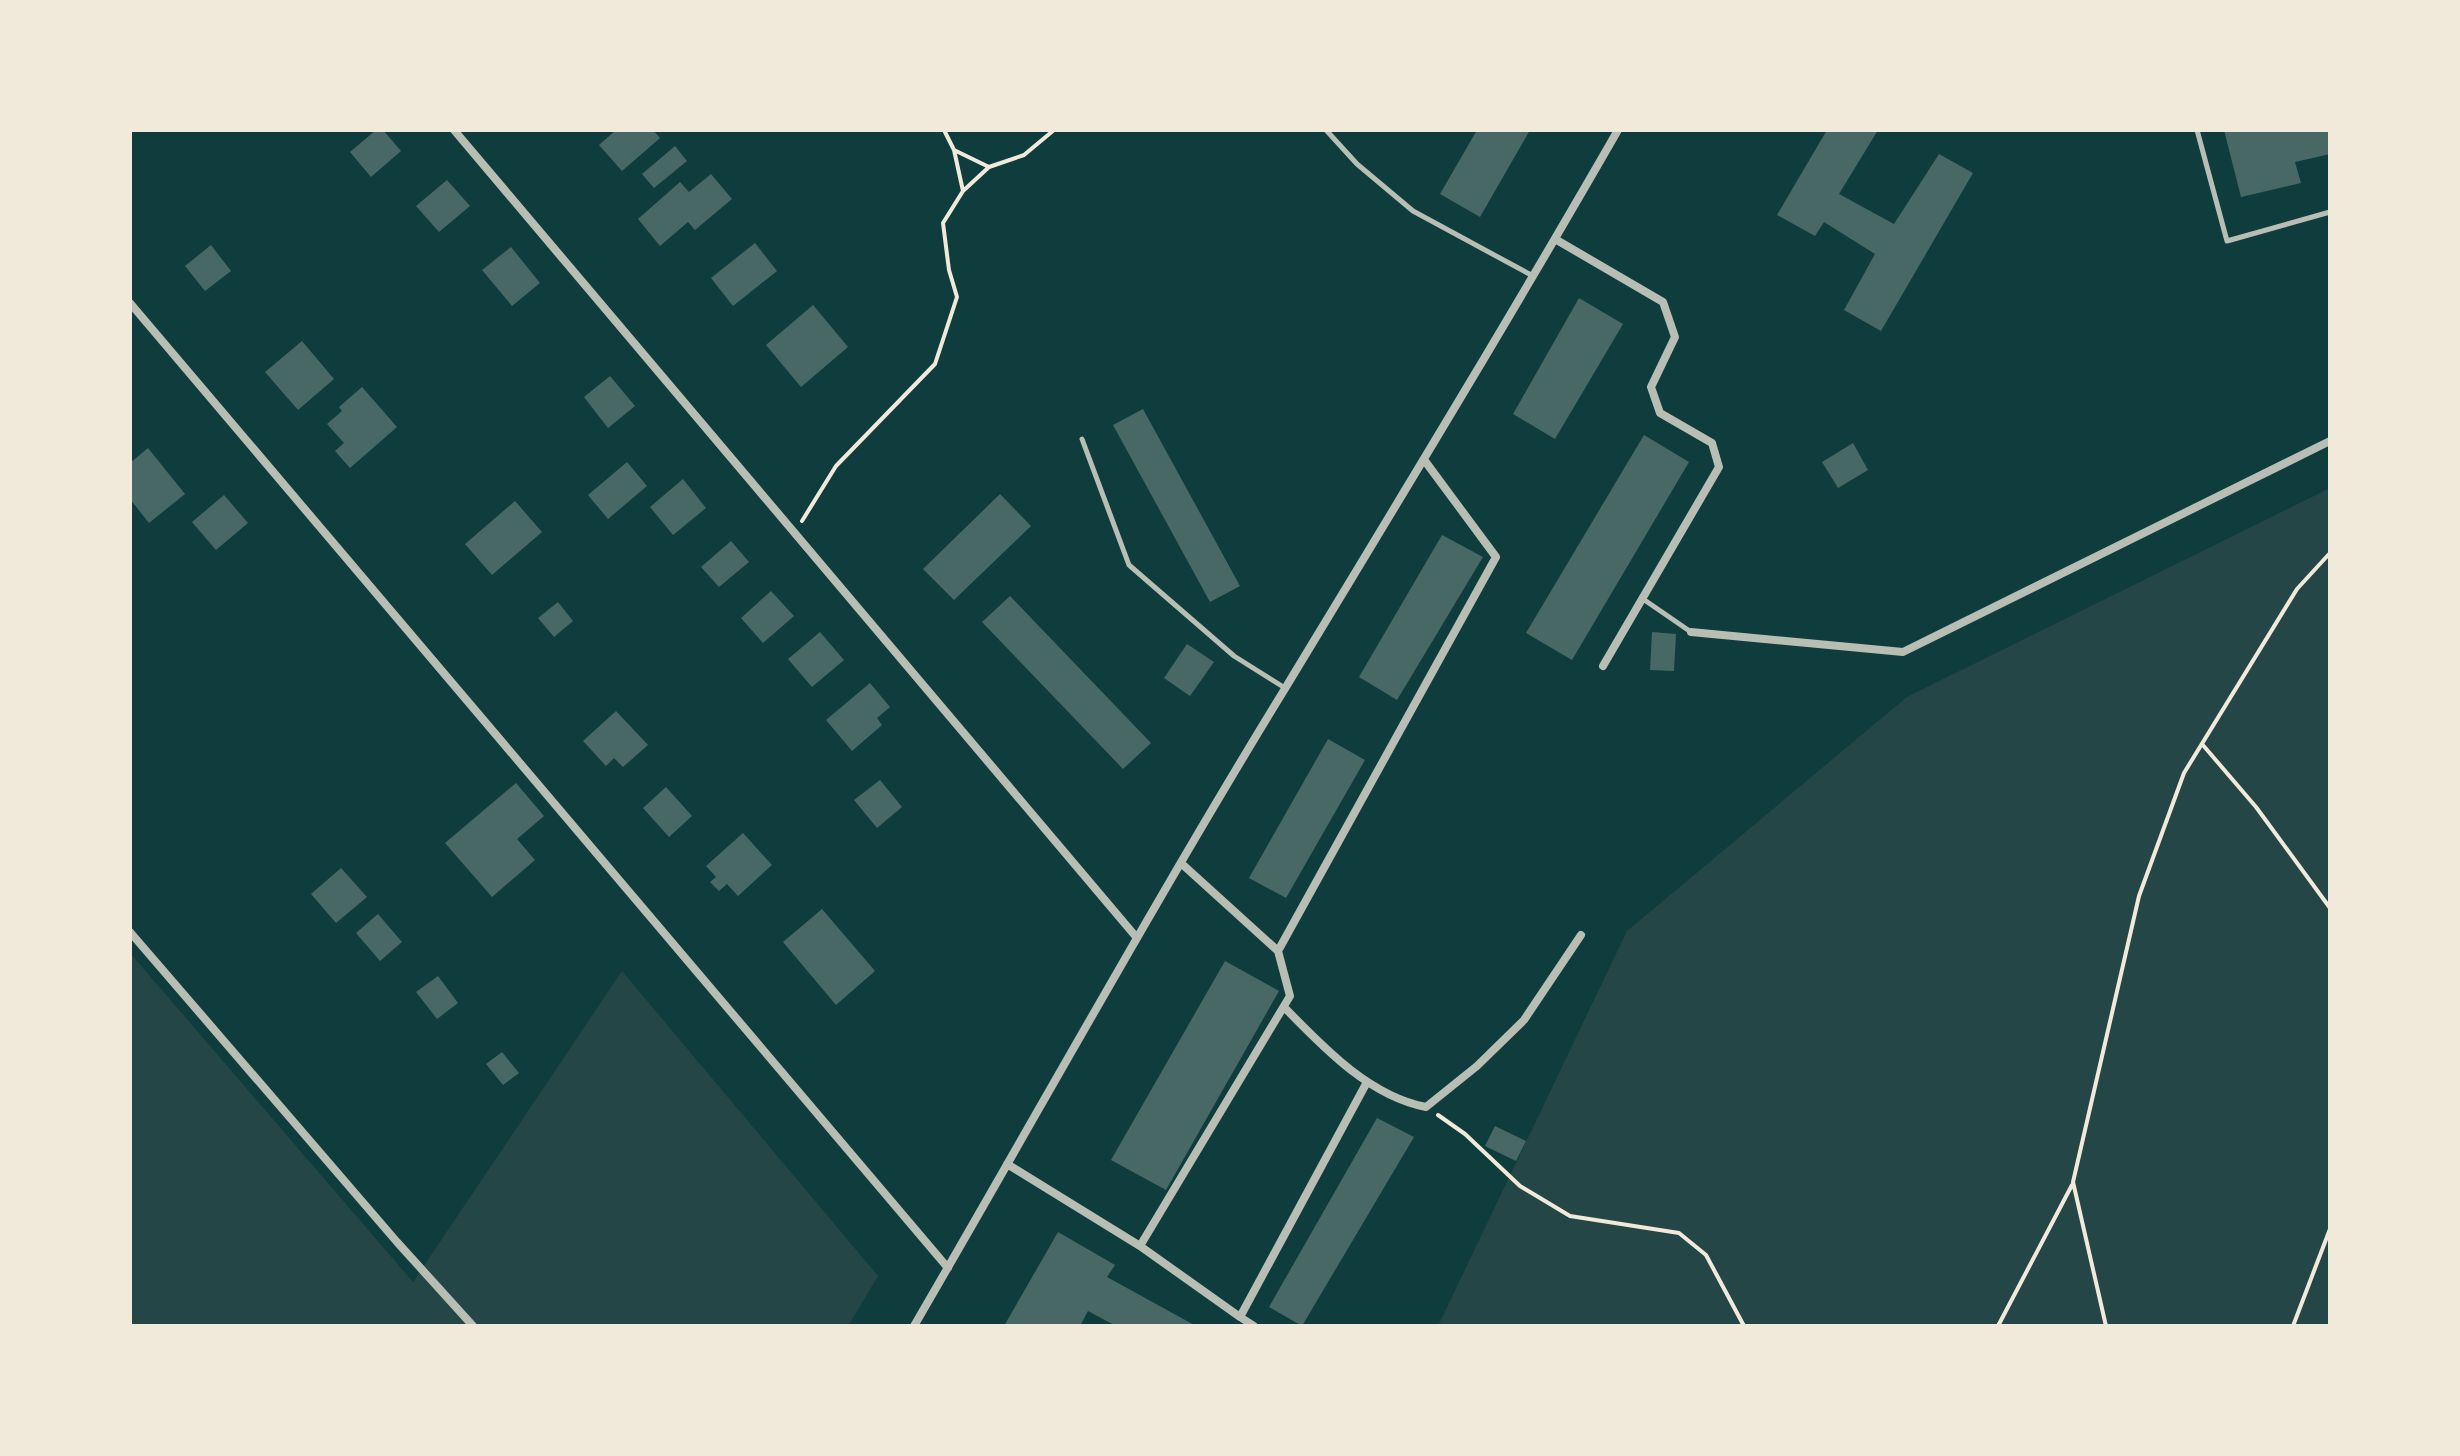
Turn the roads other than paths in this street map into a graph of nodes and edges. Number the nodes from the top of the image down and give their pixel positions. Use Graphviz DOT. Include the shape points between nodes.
graph roads {
  1 [pos="454,130"];
  2 [pos="1326,130"];
  3 [pos="1618,130"];
  4 [pos="2197,130"];
  5 [pos="2330,212"];
  6 [pos="1555,239"];
  7 [pos="1534,276"];
  8 [pos="130,303"];
  9 [pos="1082,439"];
  10 [pos="2330,441"];
  11 [pos="1425,461"];
  12 [pos="1642,598"];
  13 [pos="1691,632"];
  14 [pos="1603,666"];
  15 [pos="1285,688"];
  16 [pos="1182,864"];
  17 [pos="130,932"];
  18 [pos="1581,935"];
  19 [pos="1137,938"];
  20 [pos="1278,951"];
  21 [pos="1284,1007"];
  22 [pos="1367,1082"];
  23 [pos="1007,1164"];
  24 [pos="1140,1246"];
  25 [pos="948,1268"];
  26 [pos="1240,1317"];
  27 [pos="473,1326"];
  28 [pos="914,1326"];
  29 [pos="1254,1326"];
  1 -- 19 [label="street"];
  2 -- 7 [label="lane" via="1413,211"];
  3 -- 6 [label="street"];
  4 -- 5 [label="lane" via="2227,241"];
  6 -- 7 [label="street"];
  6 -- 12 [label="street" via="1663,302 1675,337 1651,387 1660,413 1712,443 1719,467"];
  7 -- 11 [label="street"];
  8 -- 25 [label="street"];
  9 -- 15 [label="lane" via="1129,565 1234,656"];
  10 -- 13 [label="street" via="1903,652"];
  11 -- 15 [label="street"];
  11 -- 20 [label="street" via="1496,557"];
  12 -- 13 [label="lane"];
  12 -- 14 [label="street"];
  15 -- 16 [label="street"];
  16 -- 19 [label="street"];
  16 -- 20 [label="street"];
  17 -- 27 [label="street"];
  18 -- 22 [label="street" via="1524,1020 1426,1107"];
  19 -- 23 [label="street"];
  20 -- 21 [label="street" via="1290,996"];
  21 -- 22 [label="street"];
  21 -- 24 [label="street"];
  22 -- 26 [label="street"];
  23 -- 24 [label="street"];
  23 -- 25 [label="street"];
  24 -- 26 [label="street"];
  25 -- 28 [label="street"];
  26 -- 29 [label="street"];
}
